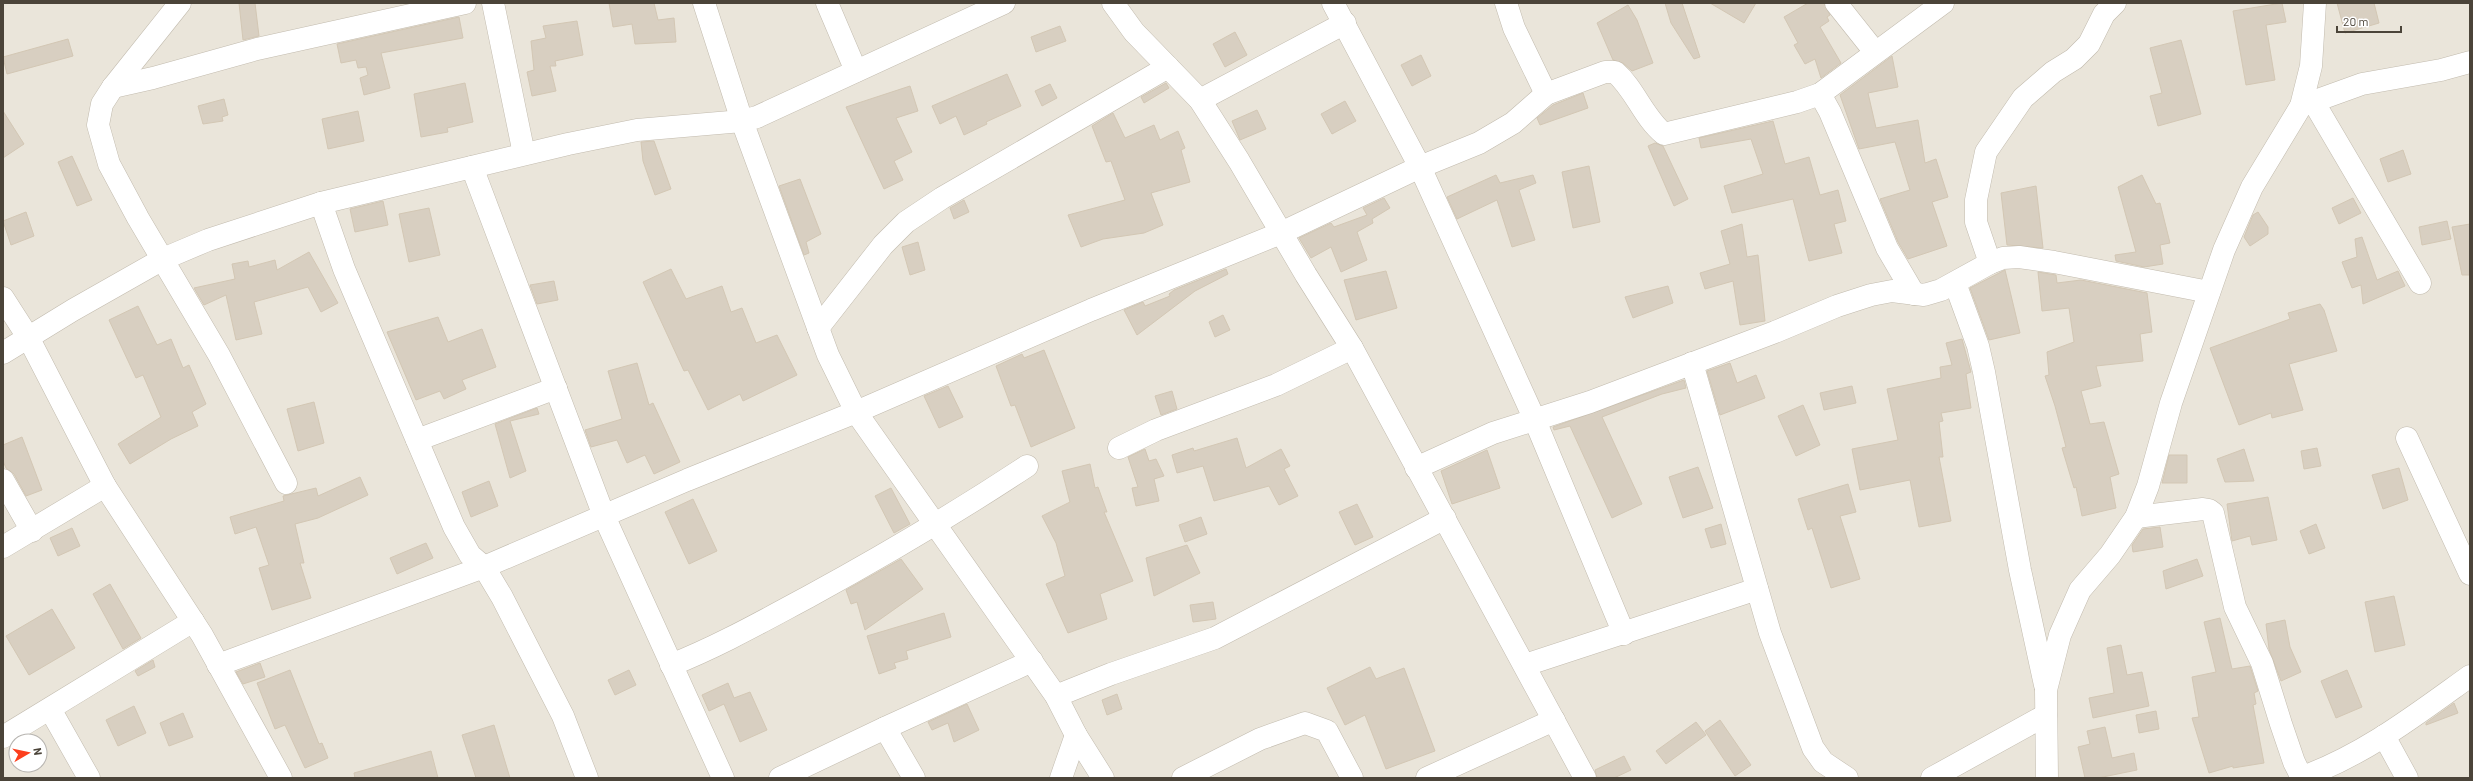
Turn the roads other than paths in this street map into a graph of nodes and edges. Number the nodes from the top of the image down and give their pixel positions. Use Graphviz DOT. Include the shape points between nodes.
graph roads {
  1 [pos="180,3"];
  2 [pos="465,3"];
  3 [pos="493,3"];
  4 [pos="704,3"];
  5 [pos="827,3"];
  6 [pos="1004,3"];
  7 [pos="1113,3"];
  8 [pos="1333,3"];
  9 [pos="1506,3"];
  10 [pos="1836,3"];
  11 [pos="1943,3"];
  12 [pos="2115,3"];
  13 [pos="2315,3"];
  14 [pos="1345,23"];
  15 [pos="1875,52"];
  16 [pos="2470,62"];
  17 [pos="1168,67"];
  18 [pos="856,70"];
  19 [pos="113,87"];
  20 [pos="1546,94"];
  21 [pos="1820,94"];
  22 [pos="1200,100"];
  23 [pos="2307,103"];
  24 [pos="742,121"];
  25 [pos="524,154"];
  26 [pos="472,167"];
  27 [pos="1420,167"];
  28 [pos="321,203"];
  29 [pos="1281,233"];
  30 [pos="163,259"];
  31 [pos="1990,263"];
  32 [pos="1955,283"];
  33 [pos="2420,283"];
  34 [pos="2209,292"];
  35 [pos="1914,294"];
  36 [pos="3,298"];
  37 [pos="818,328"];
  38 [pos="28,337"];
  39 [pos="1352,348"];
  40 [pos="3,353"];
  41 [pos="1692,364"];
  42 [pos="556,388"];
  43 [pos="856,412"];
  44 [pos="1534,418"];
  45 [pos="2406,438"];
  46 [pos="417,440"];
  47 [pos="1119,448"];
  48 [pos="1027,466"];
  49 [pos="1416,468"];
  50 [pos="3,480"];
  51 [pos="286,483"];
  52 [pos="105,486"];
  53 [pos="604,516"];
  54 [pos="2136,517"];
  55 [pos="1445,518"];
  56 [pos="937,524"];
  57 [pos="32,531"];
  58 [pos="3,547"];
  59 [pos="484,567"];
  60 [pos="2470,574"];
  61 [pos="1757,589"];
  62 [pos="193,621"];
  63 [pos="1624,634"];
  64 [pos="1032,662"];
  65 [pos="218,665"];
  66 [pos="672,665"];
  67 [pos="1525,665"];
  68 [pos="2470,676"];
  69 [pos="2046,690"];
  70 [pos="1056,696"];
  71 [pos="50,709"];
  72 [pos="2046,716"];
  73 [pos="1554,720"];
  74 [pos="885,728"];
  75 [pos="1076,735"];
  76 [pos="2384,736"];
  77 [pos="3,737"];
  78 [pos="89,778"];
  79 [pos="281,778"];
  80 [pos="588,778"];
  81 [pos="723,778"];
  82 [pos="780,778"];
  83 [pos="914,778"];
  84 [pos="1061,778"];
  85 [pos="1103,778"];
  86 [pos="1183,778"];
  87 [pos="1352,778"];
  88 [pos="1427,778"];
  89 [pos="1585,778"];
  90 [pos="1847,778"];
  91 [pos="1932,778"];
  92 [pos="2047,778"];
  93 [pos="2302,778"];
  94 [pos="2407,778"];
  1 -- 19 [label="street"];
  2 -- 19 [label="street" via="257,49"];
  3 -- 25 [label="street"];
  4 -- 24 [label="street"];
  5 -- 18 [label="street"];
  6 -- 18 [label="street"];
  7 -- 17 [label="street" via="1134,32"];
  8 -- 14 [label="street"];
  9 -- 20 [label="street" via="1514,28"];
  10 -- 15 [label="street"];
  11 -- 15 [label="street"];
  12 -- 31 [label="street" via="2104,14 2089,44 2023,98 1986,152 1976,200 1976,222"];
  13 -- 23 [label="street"];
  14 -- 22 [label="street"];
  14 -- 27 [label="street"];
  15 -- 21 [label="street"];
  16 -- 23 [label="street" via="2441,70 2362,84"];
  17 -- 22 [label="street"];
  17 -- 37 [label="street" via="942,198 906,222 883,245"];
  18 -- 24 [label="street" via="757,117"];
  19 -- 30 [label="street" via="102,104 98,125 109,164"];
  20 -- 21 [label="street" via="1605,72 1615,72 1624,80 1656,127 1664,134 1797,102"];
  20 -- 27 [label="street" via="1513,123 1479,143"];
  21 -- 35 [label="street" via="1887,248"];
  22 -- 29 [label="street"];
  23 -- 33 [label="street"];
  23 -- 34 [label="street" via="2252,187 2224,250"];
  24 -- 25 [label="street" via="637,130"];
  24 -- 37 [label="street"];
  25 -- 26 [label="street"];
  26 -- 28 [label="street"];
  26 -- 42 [label="street"];
  27 -- 29 [label="street"];
  27 -- 44 [label="street"];
  28 -- 30 [label="street" via="208,240"];
  28 -- 46 [label="street" via="344,269"];
  29 -- 39 [label="street"];
  29 -- 43 [label="street" via="1091,310"];
  30 -- 38 [label="street"];
  30 -- 51 [label="street" via="219,355"];
  31 -- 32 [label="street"];
  31 -- 34 [label="street" via="2003,258 2019,257"];
  32 -- 35 [label="street" via="1924,295"];
  32 -- 69 [label="street" via="1978,346 1984,372 2020,570"];
  34 -- 54 [label="street"];
  35 -- 41 [label="street" via="1892,291 1871,294"];
  36 -- 38 [label="street"];
  37 -- 43 [label="street" via="828,355"];
  38 -- 40 [label="street"];
  38 -- 52 [label="street"];
  39 -- 47 [label="street" via="1276,385 1156,430"];
  39 -- 49 [label="street"];
  41 -- 44 [label="street" via="1590,402"];
  41 -- 61 [label="street"];
  42 -- 46 [label="street"];
  42 -- 53 [label="street"];
  43 -- 53 [label="street"];
  43 -- 56 [label="street"];
  44 -- 49 [label="street"];
  44 -- 63 [label="street"];
  45 -- 60 [label="street"];
  46 -- 59 [label="street" via="454,527 470,555"];
  48 -- 56 [label="street"];
  49 -- 55 [label="street"];
  50 -- 57 [label="street"];
  52 -- 57 [label="street"];
  52 -- 62 [label="street"];
  53 -- 59 [label="street"];
  53 -- 66 [label="street"];
  54 -- 69 [label="street" via="2110,555 2080,590 2060,635"];
  54 -- 93 [label="street" via="2203,509 2213,513 2235,607 2262,662 2285,736"];
  55 -- 67 [label="street"];
  55 -- 70 [label="street" via="1215,638"];
  56 -- 64 [label="street"];
  56 -- 66 [label="street" via="783,610"];
  57 -- 58 [label="street"];
  59 -- 65 [label="street"];
  59 -- 80 [label="street" via="563,716"];
  61 -- 63 [label="street"];
  61 -- 90 [label="street" via="1770,633 1813,748 1823,762"];
  62 -- 65 [label="street"];
  62 -- 71 [label="street"];
  63 -- 67 [label="street"];
  64 -- 70 [label="street"];
  64 -- 74 [label="street"];
  65 -- 79 [label="street"];
  66 -- 81 [label="street"];
  67 -- 73 [label="street"];
  68 -- 76 [label="street"];
  69 -- 72 [label="street"];
  70 -- 75 [label="street"];
  71 -- 77 [label="street"];
  71 -- 78 [label="street"];
  72 -- 91 [label="street"];
  72 -- 92 [label="street"];
  73 -- 88 [label="street"];
  73 -- 89 [label="street"];
  74 -- 82 [label="street"];
  74 -- 83 [label="street"];
  75 -- 84 [label="street"];
  75 -- 85 [label="street"];
  76 -- 93 [label="street"];
  76 -- 94 [label="street"];
  86 -- 87 [label="street" via="1260,739 1305,723 1327,731"];
}
